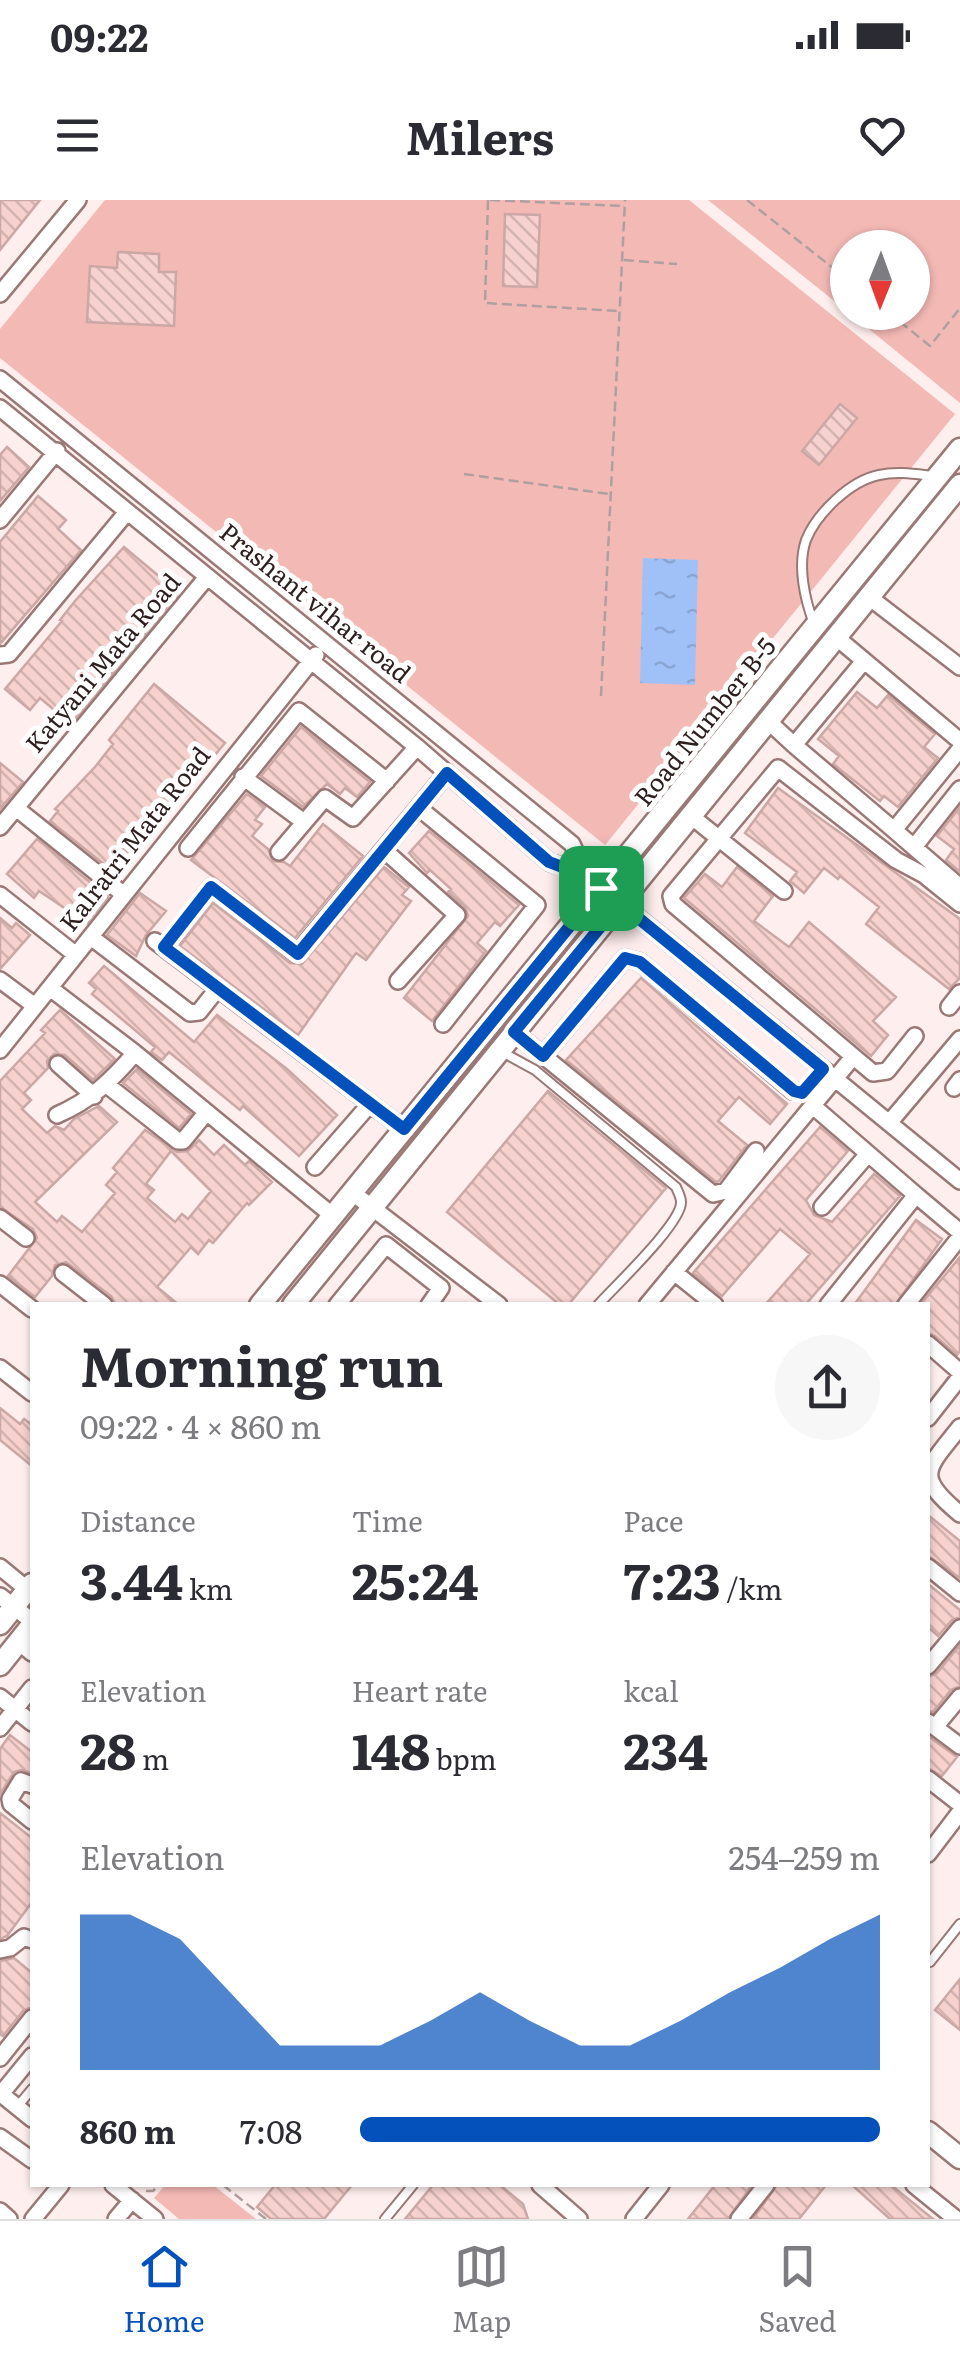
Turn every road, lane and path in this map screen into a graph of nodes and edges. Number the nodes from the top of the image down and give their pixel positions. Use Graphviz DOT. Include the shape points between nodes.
graph roads {
  1 [pos="78,200"];
  2 [pos="489,200"];
  3 [pos="747,200"];
  4 [pos="625,203"];
  5 [pos="622,260"];
  6 [pos="677,264"];
  7 [pos="830,266"];
  8 [pos="0,294"];
  9 [pos="960,308"];
  10 [pos="620,311"];
  11 [pos="910,330"];
  12 [pos="0,379"];
  13 [pos="6,412"];
  14 [pos="0,432"];
  15 [pos="960,449"];
  16 [pos="56,451"];
  17 [pos="464,474"];
  18 [pos="938,476"];
  19 [pos="960,485"];
  20 [pos="610,494"];
  21 [pos="127,512"];
  22 [pos="0,520"];
  23 [pos="206,577"];
  24 [pos="869,597"];
  25 [pos="815,626"];
  26 [pos="836,637"];
  27 [pos="324,644"];
  28 [pos="0,655"];
  29 [pos="311,660"];
  30 [pos="864,660"];
  31 [pos="960,667"];
  32 [pos="601,696"];
  33 [pos="768,720"];
  34 [pos="794,744"];
  35 [pos="960,745"];
  36 [pos="417,747"];
  37 [pos="447,773"];
  38 [pos="244,777"];
  39 [pos="386,781"];
  40 [pos="960,789"];
  41 [pos="16,808"];
  42 [pos="419,808"];
  43 [pos="691,816"];
  44 [pos="304,822"];
  45 [pos="0,827"];
  46 [pos="894,830"];
  47 [pos="718,838"];
  48 [pos="914,846"];
  49 [pos="188,848"];
  50 [pos="384,850"];
  51 [pos="278,852"];
  52 [pos="594,882"];
  53 [pos="960,887"];
  54 [pos="784,891"];
  55 [pos="123,894"];
  56 [pos="0,895"];
  57 [pos="620,903"];
  58 [pos="960,904"];
  59 [pos="91,937"];
  60 [pos="76,956"];
  61 [pos="0,980"];
  62 [pos="398,981"];
  63 [pos="50,988"];
  64 [pos="218,988"];
  65 [pos="35,1006"];
  66 [pos="442,1024"];
  67 [pos="514,1032"];
  68 [pos="915,1036"];
  69 [pos="960,1040"];
  70 [pos="0,1050"];
  71 [pos="500,1050"];
  72 [pos="135,1053"];
  73 [pos="543,1056"];
  74 [pos="853,1057"];
  75 [pos="58,1064"];
  76 [pos="829,1074"];
  77 [pos="101,1091"];
  78 [pos="370,1104"];
  79 [pos="813,1106"];
  80 [pos="206,1113"];
  81 [pos="57,1115"];
  82 [pos="890,1123"];
  83 [pos="404,1129"];
  84 [pos="756,1151"];
  85 [pos="868,1154"];
  86 [pos="316,1167"];
  87 [pos="960,1181"];
  88 [pos="353,1192"];
  89 [pos="916,1195"];
  90 [pos="822,1206"];
  91 [pos="372,1207"];
  92 [pos="333,1216"];
  93 [pos="0,1218"];
  94 [pos="960,1235"];
  95 [pos="26,1238"];
  96 [pos="674,1272"];
  97 [pos="63,1274"];
  98 [pos="0,1284"];
  99 [pos="100,1302"];
  100 [pos="262,1302"];
  101 [pos="295,1302"];
  102 [pos="339,1302"];
  103 [pos="432,1302"];
  104 [pos="496,1302"];
  105 [pos="601,1302"];
  106 [pos="649,1302"];
  107 [pos="711,1302"];
  108 [pos="830,1302"];
  109 [pos="908,1302"];
  110 [pos="30,1307"];
  111 [pos="930,1346"];
  112 [pos="0,1368"];
  113 [pos="960,1375"];
  114 [pos="30,1392"];
  115 [pos="930,1415"];
  116 [pos="960,1427"];
  117 [pos="930,1464"];
  118 [pos="930,1480"];
  119 [pos="960,1514"];
  120 [pos="0,1567"];
  121 [pos="930,1569"];
  122 [pos="30,1587"];
  123 [pos="960,1594"];
  124 [pos="7,1601"];
  125 [pos="0,1624"];
  126 [pos="960,1628"];
  127 [pos="29,1635"];
  128 [pos="930,1664"];
  129 [pos="0,1665"];
  130 [pos="30,1690"];
  131 [pos="0,1697"];
  132 [pos="960,1697"];
  133 [pos="15,1709"];
  134 [pos="30,1721"];
  135 [pos="931,1724"];
  136 [pos="0,1728"];
  137 [pos="960,1746"];
  138 [pos="930,1781"];
  139 [pos="30,1784"];
  140 [pos="960,1804"];
  141 [pos="960,1812"];
  142 [pos="30,1819"];
  143 [pos="930,1851"];
  144 [pos="960,1924"];
  145 [pos="30,1940"];
  146 [pos="0,1950"];
  147 [pos="930,1962"];
  148 [pos="30,2020"];
  149 [pos="0,2058"];
  150 [pos="30,2058"];
  151 [pos="30,2091"];
  152 [pos="1,2094"];
  153 [pos="17,2107"];
  154 [pos="30,2118"];
  155 [pos="930,2134"];
  156 [pos="0,2136"];
  157 [pos="30,2158"];
  158 [pos="960,2158"];
  159 [pos="60,2187"];
  160 [pos="116,2187"];
  161 [pos="225,2187"];
  162 [pos="411,2187"];
  163 [pos="542,2187"];
  164 [pos="659,2187"];
  165 [pos="764,2187"];
  166 [pos="916,2187"];
  167 [pos="132,2200"];
  168 [pos="0,2211"];
  169 [pos="9,2219"];
  170 [pos="33,2219"];
  171 [pos="116,2219"];
  172 [pos="154,2219"];
  173 [pos="266,2219"];
  174 [pos="385,2219"];
  175 [pos="579,2219"];
  176 [pos="634,2219"];
  177 [pos="740,2219"];
  178 [pos="956,2219"];
  1 -- 8 [label="street"];
  2 -- 4 [label="path"];
  2 -- 10 [label="path" via="484,303"];
  3 -- 7 [label="path"];
  4 -- 5 [label="path"];
  5 -- 6 [label="path"];
  5 -- 10 [label="path"];
  9 -- 11 [label="path" via="930,346"];
  10 -- 20 [label="path"];
  12 -- 27 [label="street, Prashant vihar road"];
  13 -- 14 [label="street"];
  13 -- 16 [label="street, Prashant vihar road"];
  15 -- 18 [label="street, Road Number B-5"];
  16 -- 21 [label="street, Prashant vihar road"];
  16 -- 22 [label="street"];
  17 -- 20 [label="path"];
  18 -- 25 [label="street, Road Number B-5"];
  18 -- 25 [label="lane" via="878,475 853,485 826,510 806,541 803,569"];
  19 -- 24 [label="street"];
  20 -- 32 [label="path"];
  21 -- 23 [label="street, Prashant vihar road"];
  21 -- 28 [label="street" via="8,654"];
  23 -- 29 [label="street, Prashant vihar road"];
  23 -- 41 [label="street, Katyani Mata Road"];
  24 -- 26 [label="street"];
  24 -- 31 [label="street"];
  25 -- 52 [label="street, Road Number B-5"];
  26 -- 30 [label="street"];
  26 -- 33 [label="street"];
  27 -- 29 [label="street, Kalratri Mata Road"];
  27 -- 52 [label="street, Prashant vihar road" via="572,844"];
  29 -- 36 [label="street, Prashant vihar road"];
  29 -- 55 [label="street, Kalratri Mata Road"];
  30 -- 34 [label="street"];
  30 -- 35 [label="street"];
  33 -- 34 [label="street"];
  33 -- 43 [label="street"];
  34 -- 46 [label="street"];
  35 -- 46 [label="street"];
  36 -- 37 [label="street, Prashant vihar road"];
  36 -- 39 [label="street"];
  37 -- 42 [label="street"];
  37 -- 52 [label="street, Prashant vihar road" via="549,862"];
  38 -- 39 [label="street" via="299,711"];
  38 -- 44 [label="street"];
  38 -- 49 [label="street"];
  39 -- 44 [label="street" via="353,818 325,798"];
  40 -- 48 [label="street"];
  41 -- 45 [label="street, Katyani Mata Road"];
  41 -- 55 [label="street"];
  42 -- 50 [label="street"];
  42 -- 66 [label="street" via="537,905"];
  43 -- 47 [label="street"];
  43 -- 57 [label="street"];
  44 -- 51 [label="street"];
  46 -- 48 [label="street"];
  47 -- 54 [label="street"];
  47 -- 58 [label="street" via="780,768"];
  47 -- 74 [label="street" via="672,901"];
  48 -- 53 [label="street"];
  50 -- 62 [label="street" via="457,915"];
  50 -- 64 [label="street" via="298,954 211,887 160,944"];
  52 -- 57 [label="street, Prashant vihar road"];
  52 -- 83 [label="street, Road Number B-5"];
  55 -- 59 [label="street, Kalratri Mata Road"];
  56 -- 60 [label="street"];
  57 -- 67 [label="street"];
  57 -- 76 [label="street, Prashant vihar road"];
  59 -- 60 [label="street, Kalratri Mata Road"];
  59 -- 64 [label="street" via="190,1013 199,1012"];
  60 -- 63 [label="street, Kalratri Mata Road"];
  61 -- 65 [label="street"];
  63 -- 65 [label="street, Kalratri Mata Road"];
  63 -- 72 [label="street"];
  64 -- 78 [label="street"];
  65 -- 70 [label="street, Kalratri Mata Road"];
  67 -- 71 [label="street"];
  67 -- 73 [label="street"];
  68 -- 74 [label="street" via="880,1074"];
  69 -- 82 [label="street"];
  71 -- 91 [label="street"];
  71 -- 105 [label="lane" via="534,1070 676,1187 679,1212"];
  72 -- 77 [label="street"];
  72 -- 80 [label="street"];
  73 -- 76 [label="street" via="630,958 794,1091 806,1091"];
  73 -- 84 [label="street" via="713,1194 726,1192"];
  74 -- 76 [label="street"];
  75 -- 77 [label="street"];
  76 -- 79 [label="street"];
  76 -- 82 [label="street, Prashant vihar road"];
  77 -- 80 [label="street" via="178,1141"];
  77 -- 81 [label="street"];
  78 -- 83 [label="street"];
  78 -- 86 [label="street"];
  79 -- 85 [label="street"];
  79 -- 96 [label="street"];
  80 -- 92 [label="street"];
  82 -- 87 [label="street, Prashant vihar road"];
  83 -- 88 [label="street, Road Number B-5"];
  85 -- 89 [label="street"];
  85 -- 90 [label="street"];
  88 -- 91 [label="street"];
  88 -- 92 [label="street, Road Number B-5"];
  89 -- 94 [label="street"];
  89 -- 108 [label="street"];
  91 -- 101 [label="street"];
  91 -- 104 [label="street"];
  92 -- 100 [label="street, Road Number B-5"];
  93 -- 95 [label="street"];
  94 -- 109 [label="street"];
  96 -- 106 [label="street"];
  96 -- 107 [label="street"];
  97 -- 99 [label="street"];
  98 -- 110 [label="street"];
  102 -- 103 [label="street" via="386,1245 439,1286"];
  111 -- 113 [label="street"];
  112 -- 114 [label="street"];
  113 -- 115 [label="street"];
  116 -- 117 [label="street"];
  118 -- 119 [label="street"];
  120 -- 122 [label="street"];
  121 -- 123 [label="street"];
  122 -- 124 [label="street"];
  124 -- 125 [label="street"];
  124 -- 127 [label="street"];
  126 -- 128 [label="street"];
  127 -- 129 [label="street"];
  130 -- 133 [label="street"];
  131 -- 133 [label="street"];
  132 -- 135 [label="street"];
  133 -- 134 [label="street"];
  133 -- 136 [label="street"];
  135 -- 137 [label="street"];
  138 -- 140 [label="street"];
  139 -- 142 [label="street" via="21,1781 10,1799"];
  141 -- 143 [label="street"];
  144 -- 147 [label="lane"];
  145 -- 146 [label="street"];
  148 -- 149 [label="street"];
  150 -- 152 [label="street"];
  151 -- 153 [label="lane"];
  152 -- 153 [label="street"];
  153 -- 154 [label="street"];
  155 -- 158 [label="street"];
  156 -- 157 [label="street"];
  159 -- 170 [label="street"];
  160 -- 167 [label="street"];
  161 -- 173 [label="path"];
  162 -- 174 [label="lane"];
  163 -- 175 [label="street"];
  164 -- 176 [label="street"];
  165 -- 177 [label="street"];
  166 -- 178 [label="street"];
  167 -- 171 [label="street"];
  167 -- 172 [label="street"];
  168 -- 169 [label="street"];
}
